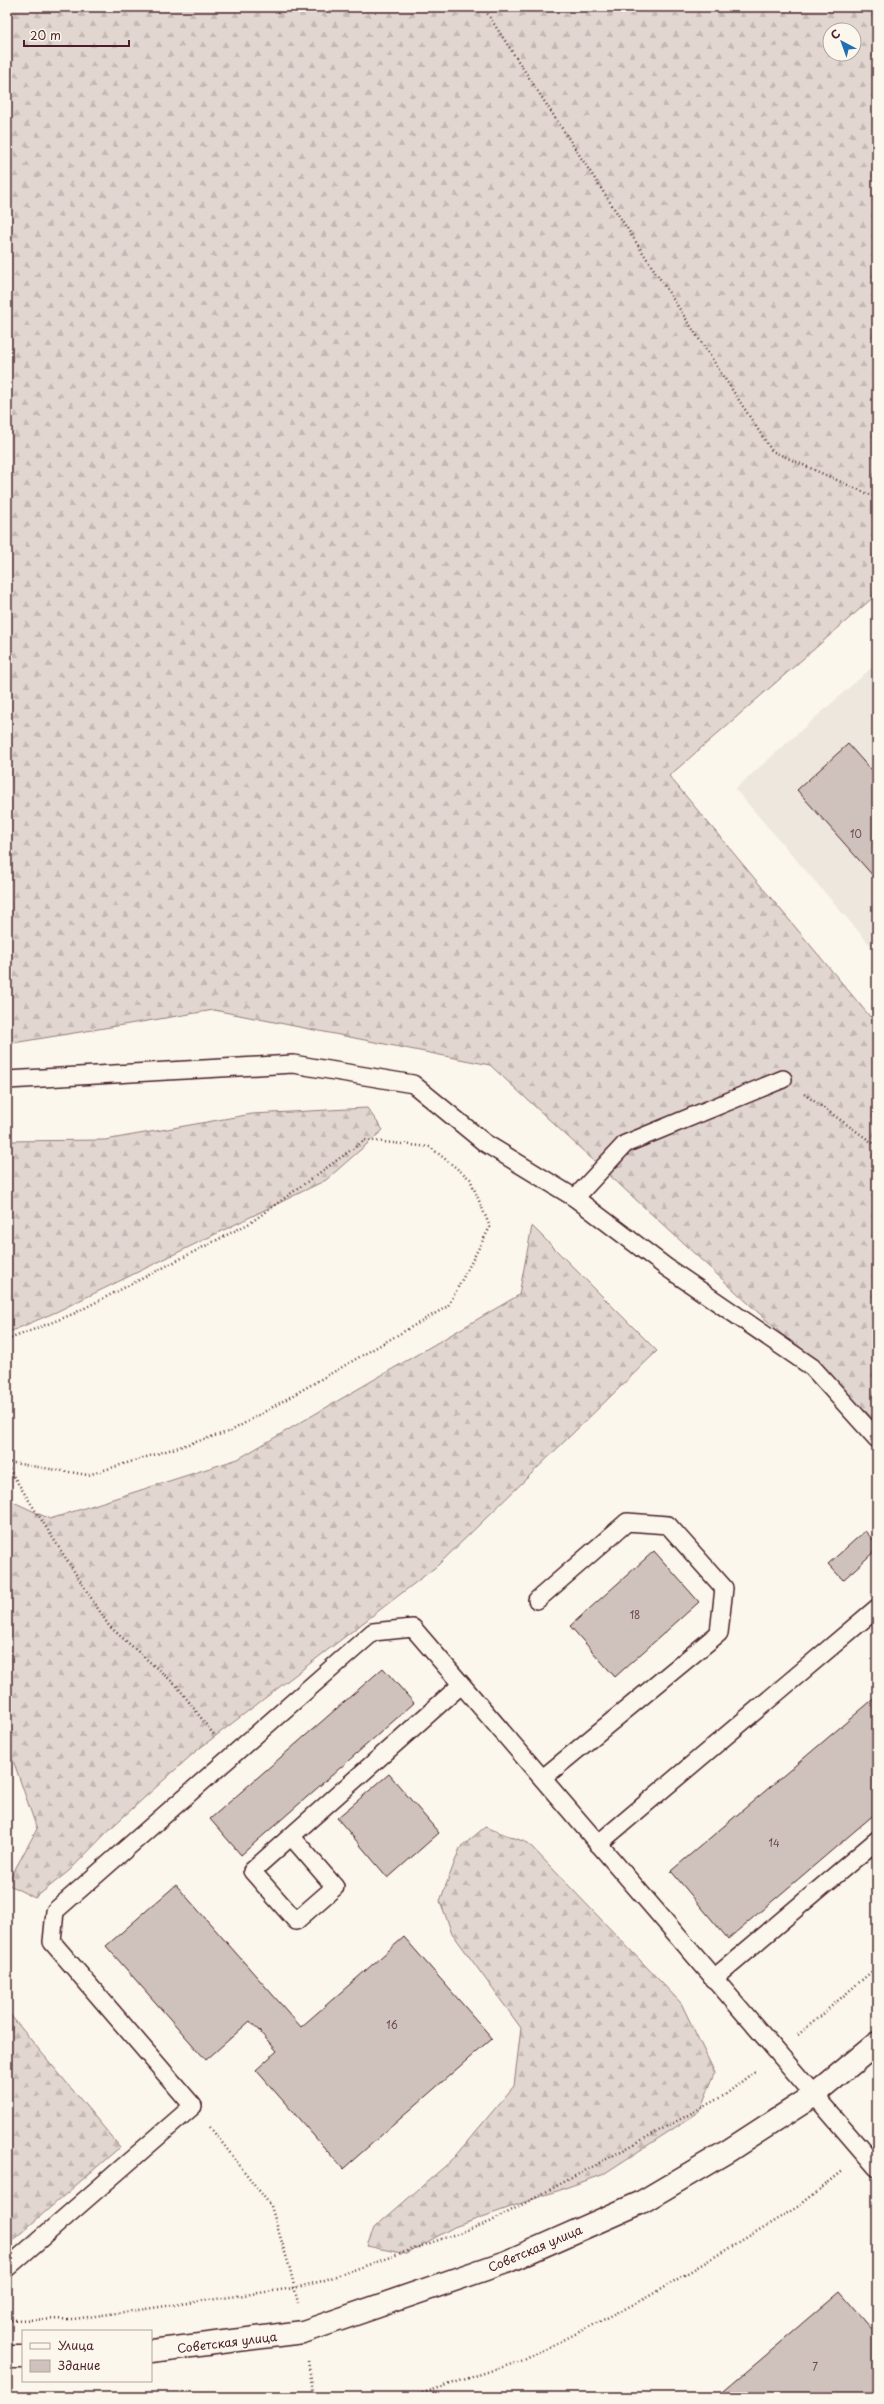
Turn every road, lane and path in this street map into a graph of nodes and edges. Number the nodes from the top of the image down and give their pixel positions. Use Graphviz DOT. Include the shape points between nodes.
graph roads {
  1 [pos="483,7"];
  2 [pos="877,498"];
  3 [pos="783,1079"];
  4 [pos="7,1080"];
  5 [pos="877,1146"];
  6 [pos="575,1198"];
  7 [pos="7,1340"];
  8 [pos="877,1439"];
  9 [pos="7,1462"];
  10 [pos="7,1466"];
  11 [pos="537,1600"];
  12 [pos="877,1608"];
  13 [pos="461,1685"];
  14 [pos="231,1758"];
  15 [pos="543,1778"];
  16 [pos="290,1836"];
  17 [pos="877,1840"];
  18 [pos="598,1844"];
  19 [pos="877,1968"];
  20 [pos="713,1979"];
  21 [pos="877,2043"];
  22 [pos="776,2053"];
  23 [pos="812,2096"];
  24 [pos="193,2106"];
  25 [pos="864,2153"];
  26 [pos="877,2168"];
  27 [pos="7,2268"];
  28 [pos="294,2288"];
  29 [pos="7,2320"];
  30 [pos="304,2332"];
  31 [pos="152,2351"];
  32 [pos="22,2357"];
  33 [pos="7,2358"];
  34 [pos="314,2397"];
  35 [pos="411,2397"];
  1 -- 2 [label="path" via="772,451"];
  3 -- 5 [label="path"];
  3 -- 6 [label="lane" via="625,1144"];
  4 -- 6 [label="lane" via="293,1064 413,1084 486,1143"];
  6 -- 8 [label="lane" via="666,1267 812,1367"];
  7 -- 9 [label="path" via="73,1314 250,1223 365,1140 430,1147 470,1179 490,1227 448,1306 231,1430 88,1475"];
  10 -- 14 [label="path" via="109,1626 177,1686"];
  11 -- 15 [label="lane" via="627,1522 668,1526 724,1588 719,1633"];
  12 -- 18 [label="lane"];
  13 -- 14 [label="lane" via="412,1628 373,1632"];
  13 -- 15 [label="lane"];
  13 -- 16 [label="lane"];
  14 -- 24 [label="lane" via="56,1911 52,1942"];
  15 -- 18 [label="lane"];
  16 -- 16 [label="lane" via="252,1871 296,1921 335,1887"];
  17 -- 20 [label="lane"];
  18 -- 20 [label="lane"];
  19 -- 22 [label="path"];
  20 -- 22 [label="lane"];
  21 -- 23 [label="street, Советская улица"];
  22 -- 23 [label="lane"];
  22 -- 28 [label="path" via="725,2095 490,2222 322,2281"];
  23 -- 25 [label="lane"];
  23 -- 30 [label="street, Советская улица" via="728,2151 640,2203 506,2262"];
  24 -- 27 [label="lane"];
  24 -- 28 [label="path" via="271,2206"];
  25 -- 26 [label="lane"];
  25 -- 35 [label="path" via="800,2206 646,2298 524,2360"];
  28 -- 29 [label="path" via="74,2319"];
  28 -- 30 [label="path"];
  30 -- 31 [label="street, Советская улица"];
  30 -- 34 [label="path"];
  32 -- 33 [label="street"];
}
